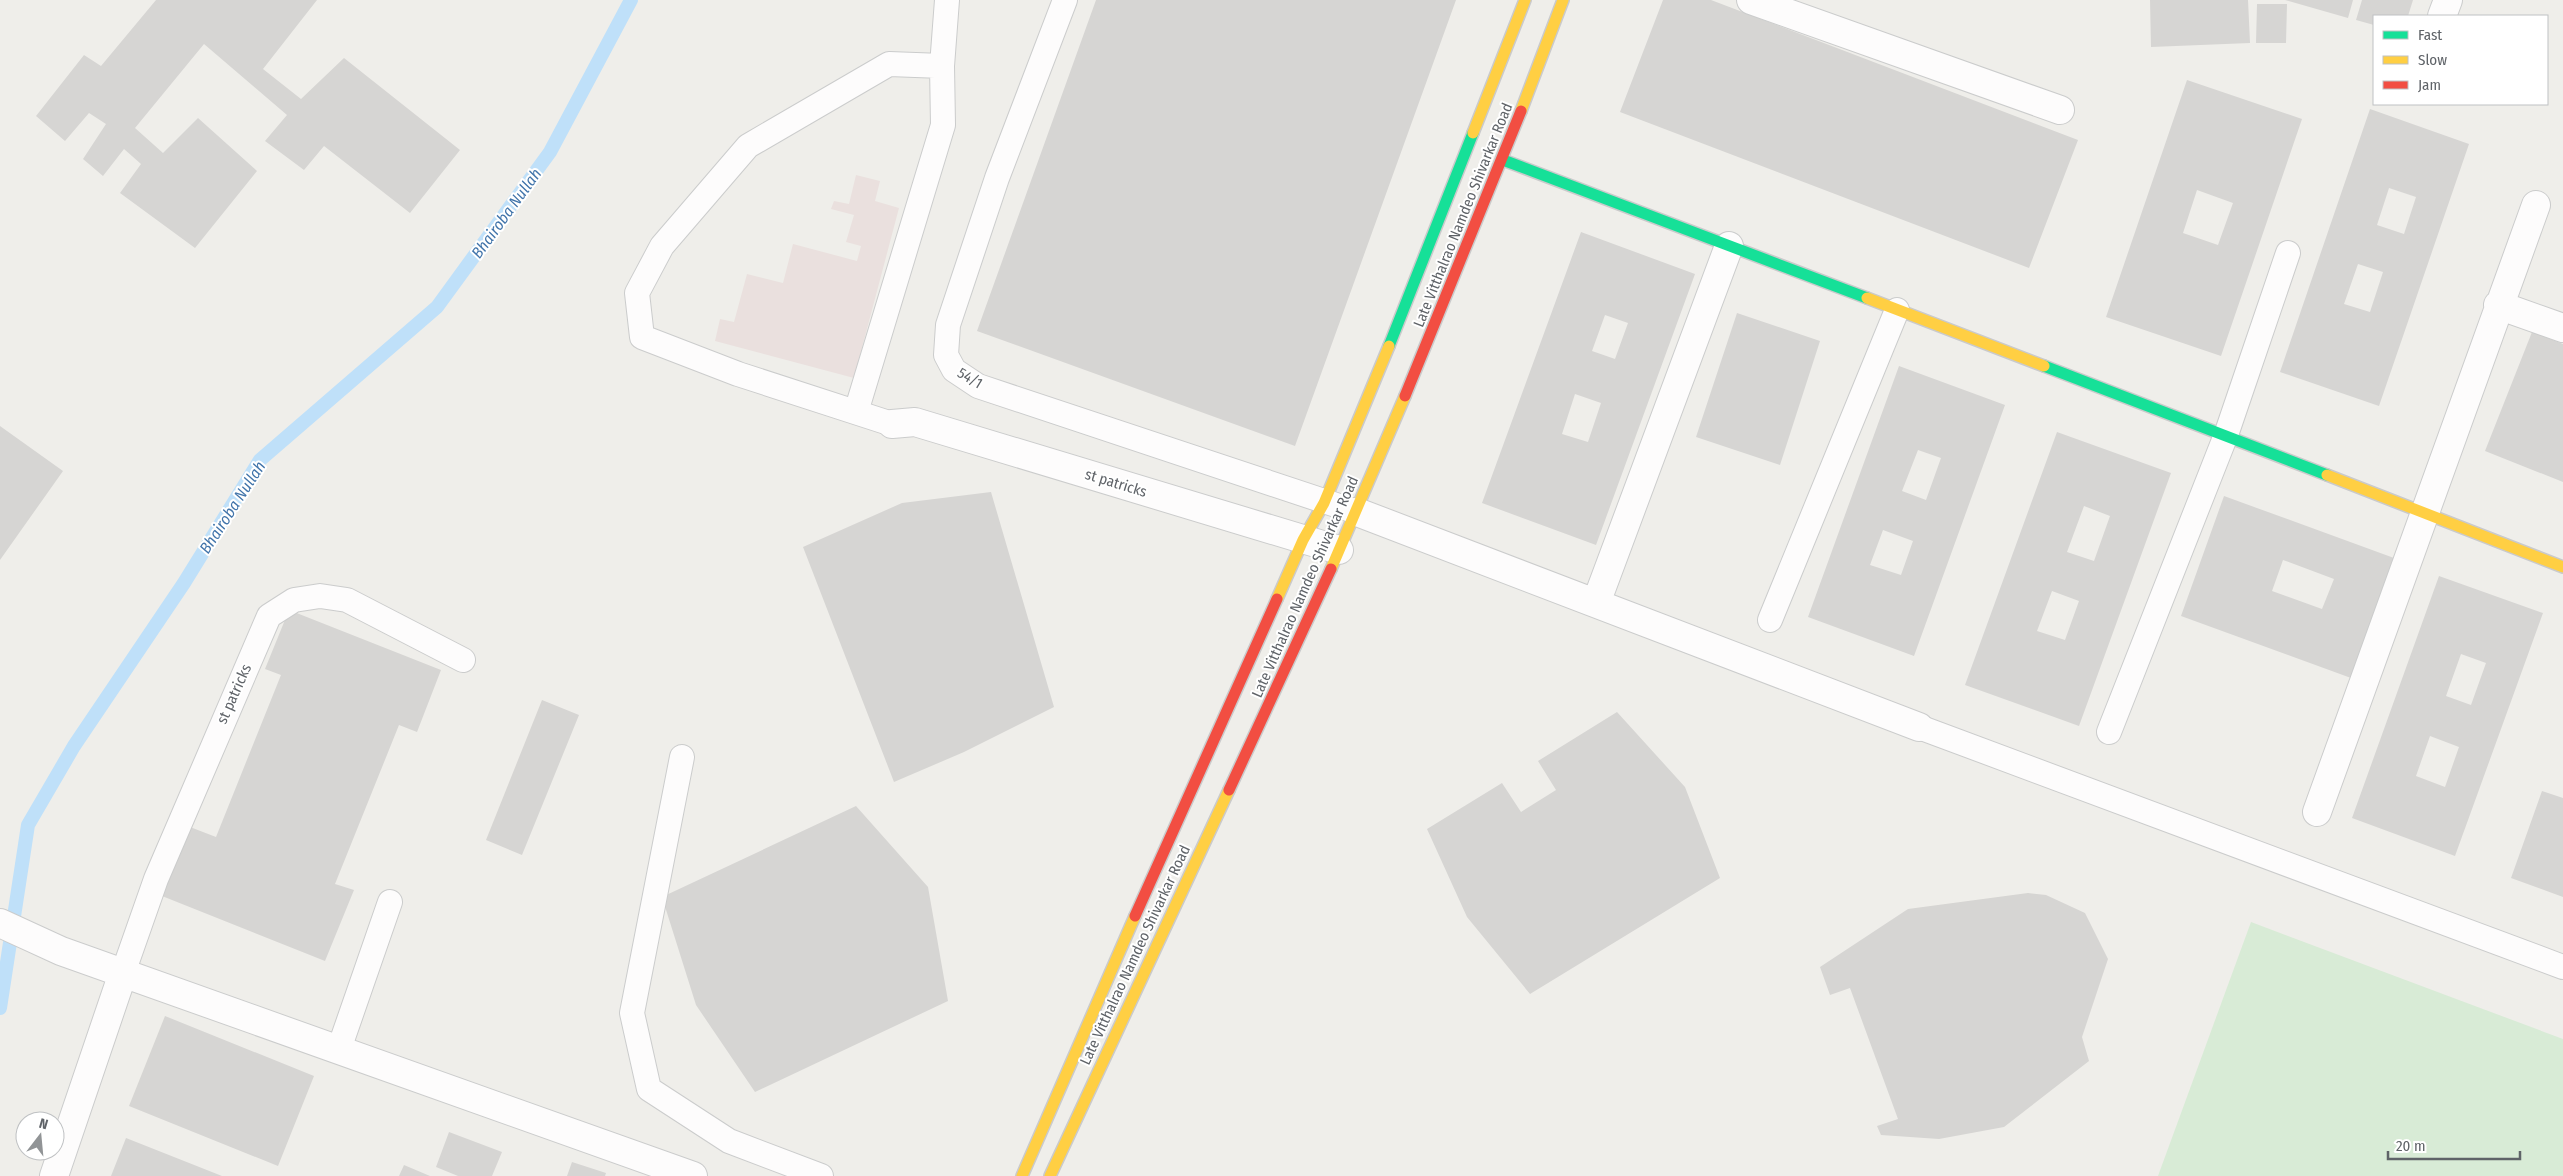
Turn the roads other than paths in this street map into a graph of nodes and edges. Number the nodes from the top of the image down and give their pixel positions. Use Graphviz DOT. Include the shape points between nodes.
graph roads {
  1 [pos="946,0"];
  2 [pos="1065,0"];
  3 [pos="1524,0"];
  4 [pos="1563,0"];
  5 [pos="1751,0"];
  6 [pos="2448,0"];
  7 [pos="2442,15"];
  8 [pos="942,66"];
  9 [pos="2060,110"];
  10 [pos="1503,160"];
  11 [pos="2536,205"];
  12 [pos="1729,246"];
  13 [pos="2288,253"];
  14 [pos="2498,305"];
  15 [pos="1897,310"];
  16 [pos="2563,328"];
  17 [pos="856,412"];
  18 [pos="892,424"];
  19 [pos="2226,435"];
  20 [pos="1324,502"];
  21 [pos="1357,512"];
  22 [pos="2426,513"];
  23 [pos="1303,540"];
  24 [pos="1339,550"];
  25 [pos="2563,567"];
  26 [pos="1596,603"];
  27 [pos="1770,620"];
  28 [pos="463,660"];
  29 [pos="1919,727"];
  30 [pos="2110,732"];
  31 [pos="682,757"];
  32 [pos="2317,812"];
  33 [pos="390,902"];
  34 [pos="0,924"];
  35 [pos="2563,967"];
  36 [pos="122,974"];
  37 [pos="339,1049"];
  38 [pos="54,1176"];
  39 [pos="693,1176"];
  40 [pos="821,1176"];
  41 [pos="1022,1176"];
  42 [pos="1050,1176"];
  1 -- 8 [label="lane"];
  2 -- 20 [label="lane, 54/1" via="997,178 948,325 946,355 954,370 978,386"];
  3 -- 20 [label="main road, Late Vitthalrao Namdeo Shivarkar Road" via="1377,377"];
  4 -- 10 [label="main road, Late Vitthalrao Namdeo Shivarkar Road"];
  5 -- 9 [label="street"];
  6 -- 7 [label="street"];
  8 -- 17 [label="lane" via="943,125"];
  8 -- 17 [label="lane" via="889,64 748,146 662,246 637,293 642,337 738,374"];
  10 -- 12 [label="main road"];
  10 -- 21 [label="main road, Late Vitthalrao Namdeo Shivarkar Road"];
  11 -- 14 [label="street"];
  12 -- 15 [label="main road"];
  12 -- 26 [label="street"];
  13 -- 19 [label="lane"];
  14 -- 16 [label="street"];
  14 -- 22 [label="street"];
  15 -- 19 [label="main road"];
  15 -- 27 [label="lane"];
  17 -- 18 [label="lane"];
  18 -- 23 [label="street, st patricks" via="915,422"];
  19 -- 22 [label="main road"];
  19 -- 30 [label="lane"];
  20 -- 21 [label="lane, 54/1"];
  20 -- 23 [label="main road, Late Vitthalrao Namdeo Shivarkar Road"];
  21 -- 24 [label="main road, Late Vitthalrao Namdeo Shivarkar Road"];
  21 -- 26 [label="street"];
  22 -- 25 [label="main road"];
  22 -- 32 [label="street"];
  23 -- 24 [label="street, st patricks"];
  23 -- 41 [label="main road, Late Vitthalrao Namdeo Shivarkar Road"];
  24 -- 42 [label="main road, Late Vitthalrao Namdeo Shivarkar Road"];
  26 -- 29 [label="street"];
  28 -- 36 [label="lane, st patricks" via="347,600 320,596 294,600 269,616 156,878"];
  29 -- 35 [label="lane"];
  31 -- 40 [label="lane" via="632,1013 649,1089 729,1141"];
  33 -- 37 [label="lane"];
  34 -- 36 [label="street"];
  36 -- 37 [label="street"];
  36 -- 38 [label="street"];
  37 -- 39 [label="street"];
}
